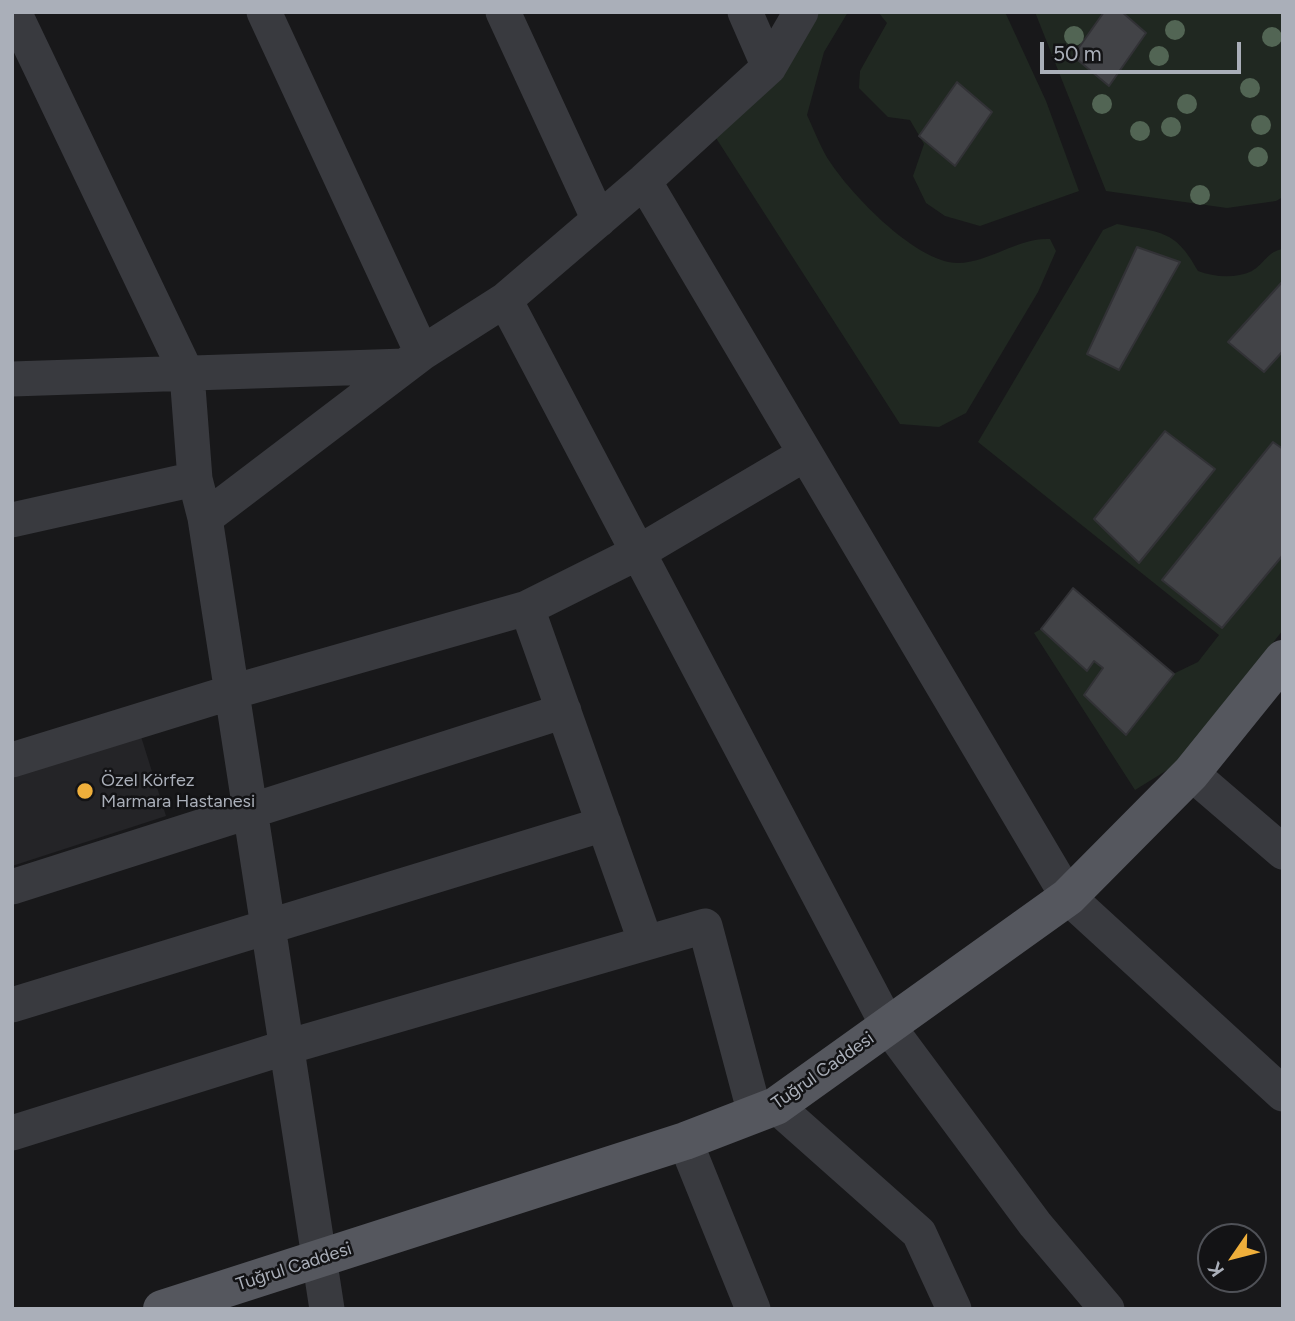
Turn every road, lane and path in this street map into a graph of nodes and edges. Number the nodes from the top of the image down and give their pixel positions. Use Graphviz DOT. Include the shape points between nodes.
graph roads {
  1 [pos="14,12"];
  2 [pos="264,12"];
  3 [pos="503,12"];
  4 [pos="745,12"];
  5 [pos="801,12"];
  6 [pos="769,67"];
  7 [pos="644,181"];
  8 [pos="599,220"];
  9 [pos="505,300"];
  10 [pos="414,360"];
  11 [pos="187,374"];
  12 [pos="12,379"];
  13 [pos="805,453"];
  14 [pos="195,479"];
  15 [pos="205,517"];
  16 [pos="12,520"];
  17 [pos="639,552"];
  18 [pos="527,608"];
  19 [pos="1280,669"];
  20 [pos="232,692"];
  21 [pos="564,711"];
  22 [pos="12,760"];
  23 [pos="1191,773"];
  24 [pos="251,812"];
  25 [pos="604,824"];
  26 [pos="1283,852"];
  27 [pos="12,887"];
  28 [pos="1068,897"];
  29 [pos="268,928"];
  30 [pos="646,943"];
  31 [pos="12,1005"];
  32 [pos="888,1026"];
  33 [pos="287,1048"];
  34 [pos="1283,1094"];
  35 [pos="766,1110"];
  36 [pos="12,1133"];
  37 [pos="685,1141"];
  38 [pos="320,1259"];
  39 [pos="162,1309"];
  40 [pos="327,1309"];
  41 [pos="753,1309"];
  42 [pos="954,1309"];
  43 [pos="1107,1309"];
  1 -- 11 [label="street"];
  2 -- 10 [label="street"];
  3 -- 8 [label="street"];
  4 -- 6 [label="street"];
  5 -- 6 [label="street"];
  6 -- 7 [label="street"];
  7 -- 8 [label="street"];
  7 -- 13 [label="street"];
  8 -- 9 [label="street"];
  9 -- 10 [label="street"];
  9 -- 17 [label="street"];
  10 -- 11 [label="street"];
  10 -- 15 [label="street"];
  11 -- 12 [label="street"];
  11 -- 14 [label="street"];
  13 -- 17 [label="street"];
  13 -- 28 [label="street"];
  14 -- 15 [label="street"];
  14 -- 16 [label="street"];
  15 -- 20 [label="street"];
  17 -- 18 [label="street"];
  17 -- 32 [label="street"];
  18 -- 20 [label="street"];
  18 -- 21 [label="street"];
  19 -- 23 [label="main road, Tuğrul Caddesi"];
  20 -- 22 [label="street"];
  20 -- 24 [label="street"];
  21 -- 24 [label="street"];
  21 -- 25 [label="street"];
  23 -- 26 [label="street"];
  23 -- 28 [label="main road, Tuğrul Caddesi"];
  24 -- 27 [label="street"];
  24 -- 29 [label="street"];
  25 -- 29 [label="street"];
  25 -- 30 [label="street"];
  28 -- 32 [label="main road, Tuğrul Caddesi"];
  28 -- 34 [label="street"];
  29 -- 31 [label="street"];
  29 -- 33 [label="street"];
  30 -- 33 [label="street"];
  30 -- 35 [label="street" via="705,926"];
  32 -- 35 [label="main road, Tuğrul Caddesi"];
  32 -- 43 [label="street" via="1035,1224"];
  33 -- 36 [label="street"];
  33 -- 38 [label="street"];
  35 -- 37 [label="main road, Tuğrul Caddesi"];
  35 -- 42 [label="street" via="919,1233"];
  37 -- 38 [label="main road, Tuğrul Caddesi"];
  37 -- 41 [label="street"];
  38 -- 39 [label="main road, Tuğrul Caddesi"];
  38 -- 40 [label="street"];
}
